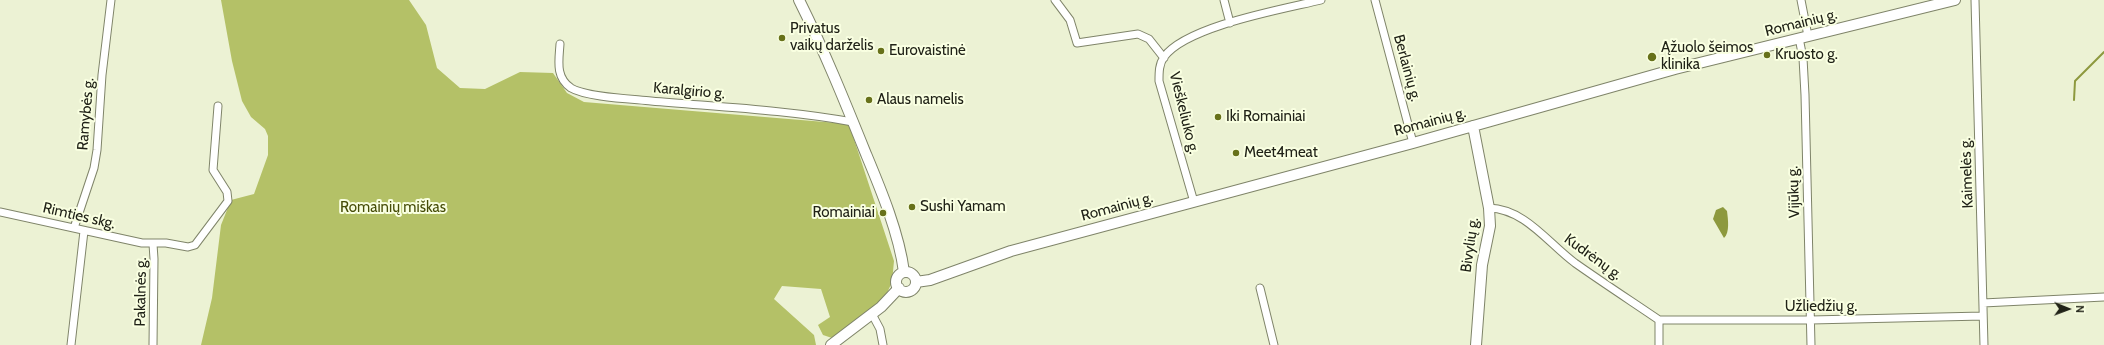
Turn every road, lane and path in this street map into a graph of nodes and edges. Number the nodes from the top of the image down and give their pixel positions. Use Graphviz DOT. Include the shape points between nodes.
graph roads {
  1 [pos="111,0"];
  2 [pos="799,0"];
  3 [pos="1055,0"];
  4 [pos="1224,0"];
  5 [pos="1321,0"];
  6 [pos="1375,0"];
  7 [pos="1800,0"];
  8 [pos="1955,0"];
  9 [pos="1975,0"];
  10 [pos="1230,23"];
  11 [pos="1804,37"];
  12 [pos="560,44"];
  13 [pos="1164,58"];
  14 [pos="218,106"];
  15 [pos="853,122"];
  16 [pos="1473,126"];
  17 [pos="1413,143"];
  18 [pos="1194,202"];
  19 [pos="1489,208"];
  20 [pos="0,212"];
  21 [pos="74,228"];
  22 [pos="84,231"];
  23 [pos="153,244"];
  24 [pos="904,272"];
  25 [pos="916,282"];
  26 [pos="899,288"];
  27 [pos="1260,288"];
  28 [pos="2104,297"];
  29 [pos="1983,304"];
  30 [pos="872,314"];
  31 [pos="1983,316"];
  32 [pos="1659,320"];
  33 [pos="1811,320"];
  34 [pos="71,345"];
  35 [pos="153,345"];
  36 [pos="831,345"];
  37 [pos="883,345"];
  38 [pos="1274,345"];
  39 [pos="1476,345"];
  40 [pos="1659,345"];
  41 [pos="1811,345"];
  42 [pos="1984,345"];
  1 -- 21 [label="street, Ramybės g." via="97,150 94,168"];
  2 -- 15 [label="main road"];
  3 -- 13 [label="street" via="1070,20 1077,43 1138,34 1149,39"];
  4 -- 10 [label="street"];
  5 -- 10 [label="street, Vieškeliuko g."];
  6 -- 17 [label="street, Berlainių g."];
  7 -- 11 [label="street"];
  8 -- 11 [label="main road, Romainių g."];
  9 -- 29 [label="street, Kaimelės g."];
  10 -- 13 [label="street, Vieškeliuko g." via="1195,36 1170,51"];
  11 -- 16 [label="main road, Romainių g."];
  11 -- 33 [label="street, Vijūkų g."];
  12 -- 15 [label="street, Karalgirio g." via="559,74 562,80 578,91 616,97 802,114"];
  13 -- 18 [label="street, Vieškeliuko g." via="1159,69 1159,80"];
  14 -- 23 [label="street, Pakalnės g." via="213,170 227,192 228,201 195,245 188,247"];
  15 -- 24 [label="main road" via="879,186 903,258"];
  16 -- 17 [label="main road, Romainių g."];
  16 -- 19 [label="main road, Bivylių g."];
  17 -- 18 [label="main road, Romainių g."];
  18 -- 25 [label="main road, Romainių g." via="1011,251 930,280"];
  19 -- 32 [label="street, Kudrėnų g." via="1499,208 1532,224 1575,263"];
  19 -- 39 [label="main road, Bivylių g." via="1490,226 1482,265"];
  20 -- 21 [label="street, Rimties skg."];
  21 -- 22 [label="street, Rimties skg."];
  22 -- 23 [label="street, Rimties skg."];
  22 -- 34 [label="street"];
  23 -- 35 [label="street, Pakalnės g."];
  24 -- 25 [label="main road" via="911,274"];
  24 -- 26 [label="main road" via="897,279"];
  25 -- 26 [label="main road" via="911,290 904,292"];
  26 -- 30 [label="main road"];
  27 -- 38 [label="street"];
  28 -- 29 [label="street"];
  29 -- 31 [label="street, Kaimelės g."];
  30 -- 36 [label="main road"];
  30 -- 37 [label="street" via="880,329"];
  31 -- 33 [label="street, Užliedžių g."];
  31 -- 42 [label="street, Kaimelės g."];
  32 -- 33 [label="street, Užliedžių g."];
  32 -- 40 [label="street"];
  33 -- 41 [label="street, Vijūkų g."];
}
